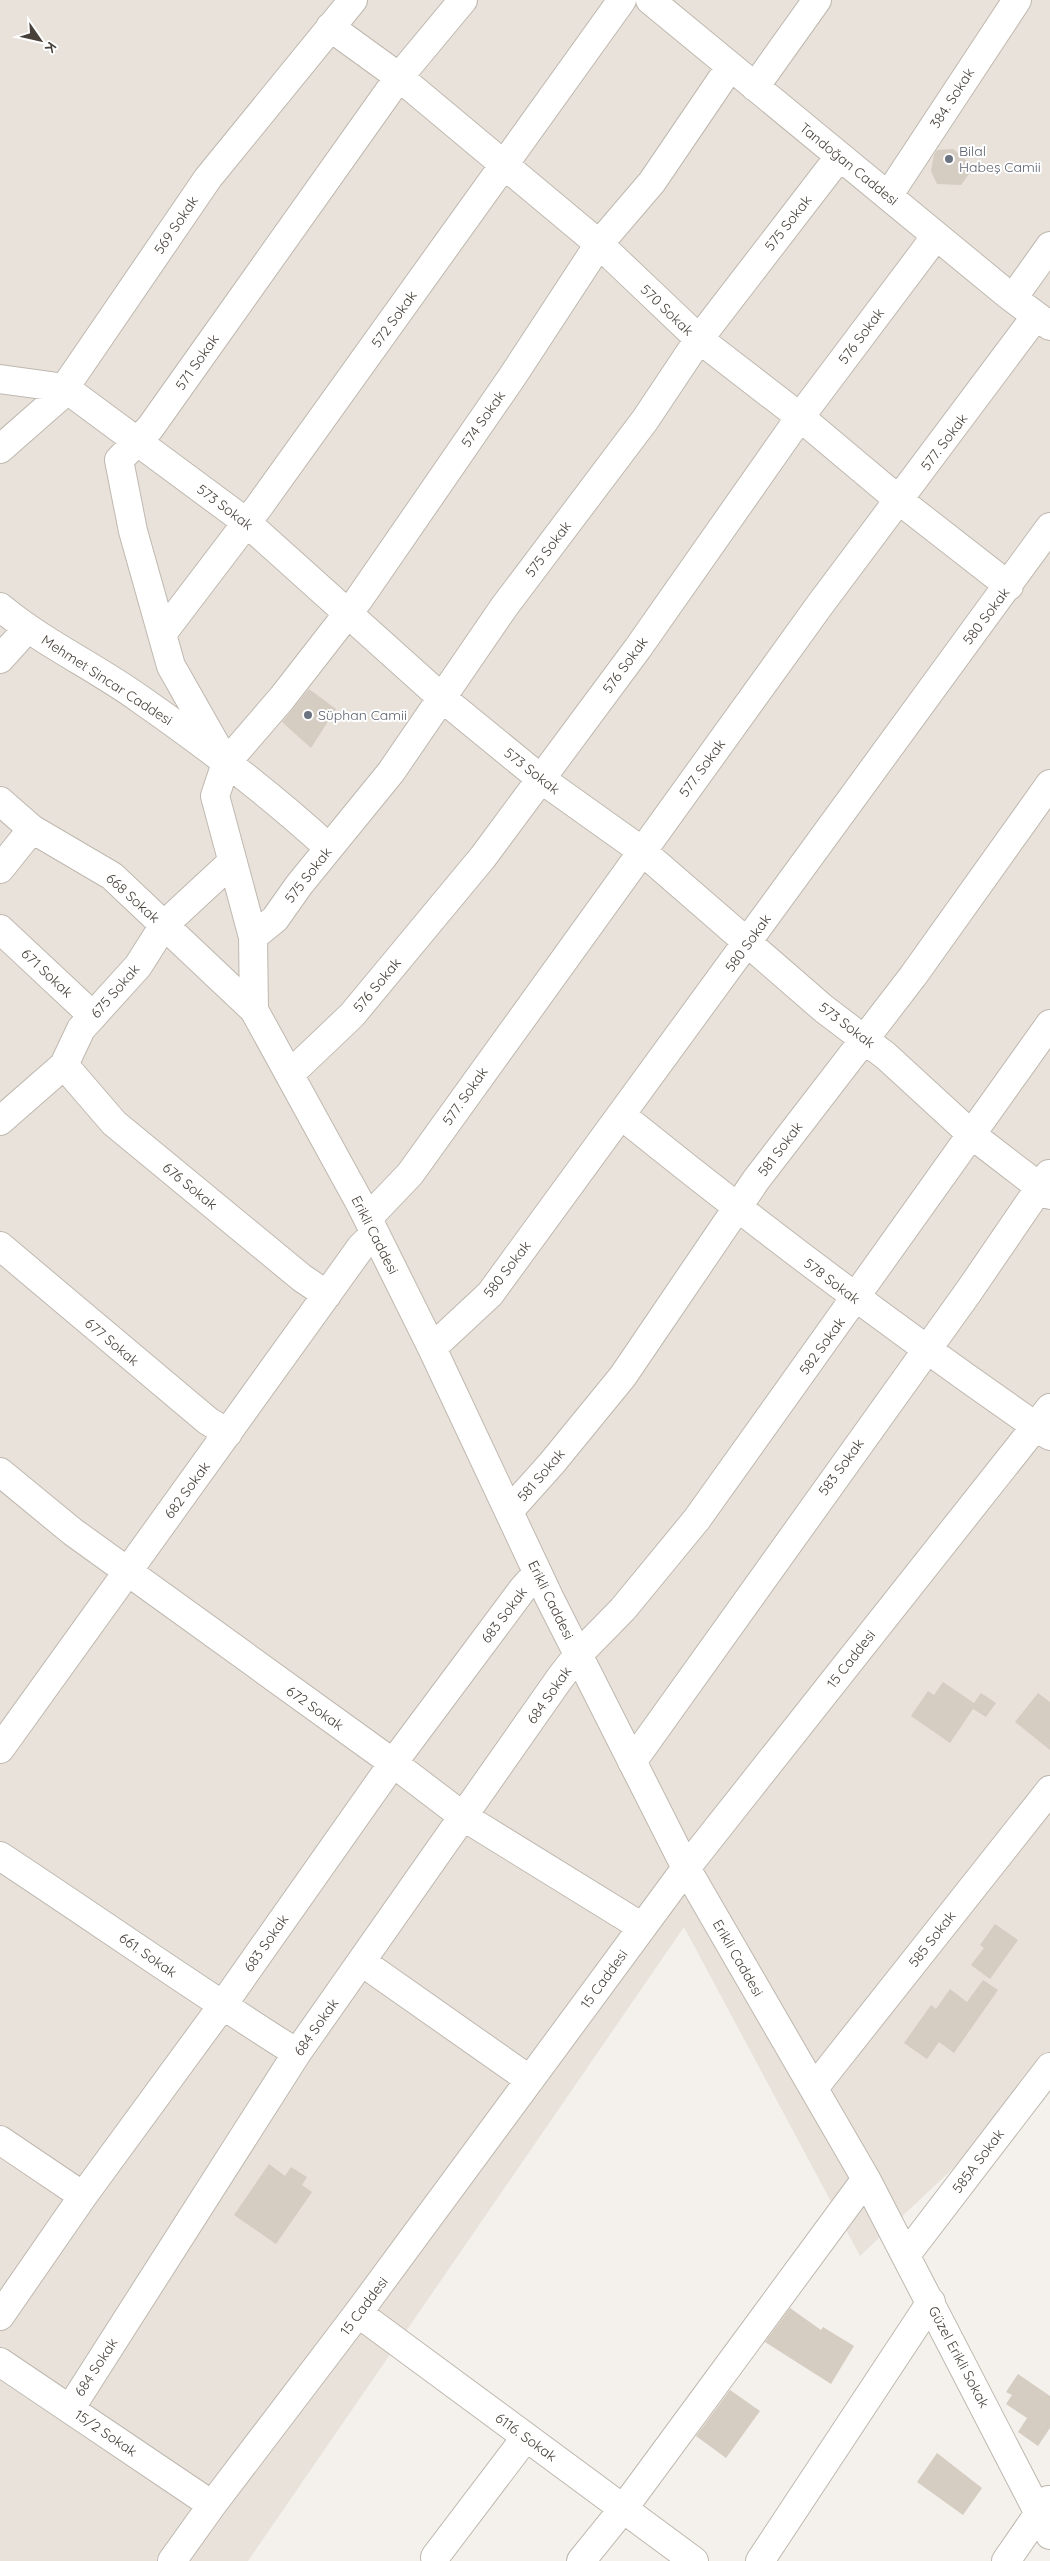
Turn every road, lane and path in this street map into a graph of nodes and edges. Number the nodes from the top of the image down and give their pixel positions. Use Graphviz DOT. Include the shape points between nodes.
graph roads {
  1 [pos="353,0"];
  2 [pos="463,0"];
  3 [pos="622,0"];
  4 [pos="650,0"];
  5 [pos="817,0"];
  6 [pos="1017,0"];
  7 [pos="330,27"];
  8 [pos="730,67"];
  9 [pos="399,77"];
  10 [pos="754,87"];
  11 [pos="839,157"];
  12 [pos="503,166"];
  13 [pos="888,196"];
  14 [pos="936,236"];
  15 [pos="599,244"];
  16 [pos="1050,246"];
  17 [pos="1013,298"];
  18 [pos="1043,321"];
  19 [pos="699,340"];
  20 [pos="0,379"];
  21 [pos="65,388"];
  22 [pos="800,417"];
  23 [pos="137,441"];
  24 [pos="0,449"];
  25 [pos="900,501"];
  26 [pos="246,522"];
  27 [pos="1050,527"];
  28 [pos="1009,586"];
  29 [pos="0,607"];
  30 [pos="349,612"];
  31 [pos="27,629"];
  32 [pos="162,634"];
  33 [pos="0,659"];
  34 [pos="442,698"];
  35 [pos="226,762"];
  36 [pos="541,779"];
  37 [pos="1050,784"];
  38 [pos="0,801"];
  39 [pos="32,829"];
  40 [pos="329,848"];
  41 [pos="642,851"];
  42 [pos="232,862"];
  43 [pos="0,869"];
  44 [pos="164,925"];
  45 [pos="0,929"];
  46 [pos="253,937"];
  47 [pos="749,942"];
  48 [pos="254,1010"];
  49 [pos="93,1016"];
  50 [pos="1050,1024"];
  51 [pos="865,1038"];
  52 [pos="64,1065"];
  53 [pos="290,1074"];
  54 [pos="621,1115"];
  55 [pos="0,1121"];
  56 [pos="972,1135"];
  57 [pos="1047,1185"];
  58 [pos="737,1208"];
  59 [pos="371,1226"];
  60 [pos="0,1246"];
  61 [pos="327,1295"];
  62 [pos="855,1298"];
  63 [pos="432,1348"];
  64 [pos="926,1350"];
  65 [pos="1045,1424"];
  66 [pos="228,1433"];
  67 [pos="0,1472"];
  68 [pos="509,1511"];
  69 [pos="127,1571"];
  70 [pos="537,1573"];
  71 [pos="578,1655"];
  72 [pos="8,1720"];
  73 [pos="0,1749"];
  74 [pos="632,1762"];
  75 [pos="393,1763"];
  76 [pos="1050,1790"];
  77 [pos="464,1818"];
  78 [pos="0,1856"];
  79 [pos="686,1868"];
  80 [pos="642,1927"];
  81 [pos="362,1962"];
  82 [pos="222,2006"];
  83 [pos="296,2054"];
  84 [pos="1050,2067"];
  85 [pos="530,2080"];
  86 [pos="814,2088"];
  87 [pos="0,2140"];
  88 [pos="866,2179"];
  89 [pos="83,2196"];
  90 [pos="906,2255"];
  91 [pos="931,2302"];
  92 [pos="358,2313"];
  93 [pos="0,2316"];
  94 [pos="0,2362"];
  95 [pos="70,2409"];
  96 [pos="526,2437"];
  97 [pos="212,2505"];
  98 [pos="623,2509"];
  99 [pos="1046,2515"];
  100 [pos="435,2557"];
  101 [pos="172,2561"];
  102 [pos="581,2561"];
  103 [pos="694,2561"];
  104 [pos="760,2561"];
  105 [pos="1006,2561"];
  1 -- 7 [label="street, 569 Sokak"];
  2 -- 9 [label="street, 571 Sokak"];
  3 -- 12 [label="street, 572 Sokak"];
  4 -- 8 [label="street, Tandoğan Caddesi"];
  5 -- 10 [label="street"];
  6 -- 13 [label="street, 384. Sokak"];
  7 -- 9 [label="street, 570 Sokak"];
  7 -- 21 [label="street, 569 Sokak" via="208,178"];
  8 -- 10 [label="street, Tandoğan Caddesi"];
  8 -- 15 [label="street, 574 Sokak" via="652,182"];
  9 -- 12 [label="street, 570 Sokak"];
  9 -- 23 [label="street, 571 Sokak" via="150,428"];
  10 -- 11 [label="street, Tandoğan Caddesi"];
  11 -- 13 [label="street, Tandoğan Caddesi"];
  11 -- 19 [label="street, 575 Sokak"];
  12 -- 15 [label="street, 570 Sokak"];
  12 -- 26 [label="street, 572 Sokak"];
  13 -- 14 [label="street, Tandoğan Caddesi"];
  14 -- 17 [label="street, Tandoğan Caddesi"];
  14 -- 22 [label="street, 576 Sokak"];
  15 -- 19 [label="street, 570 Sokak"];
  15 -- 30 [label="street, 574 Sokak" via="512,377"];
  16 -- 17 [label="street"];
  17 -- 18 [label="street, Tandoğan Caddesi"];
  18 -- 25 [label="street, 577. Sokak"];
  19 -- 22 [label="street, 570 Sokak"];
  19 -- 34 [label="street, 575 Sokak" via="645,420 504,607"];
  20 -- 21 [label="street, 573 Sokak"];
  21 -- 23 [label="street, 573 Sokak"];
  21 -- 24 [label="street, 569 Sokak" via="57,399"];
  22 -- 25 [label="street, 570 Sokak"];
  22 -- 36 [label="street, 576 Sokak" via="638,648"];
  23 -- 26 [label="street, 573 Sokak"];
  23 -- 32 [label="street, 571 Sokak" via="119,460 133,531"];
  25 -- 28 [label="street, 570 Sokak"];
  25 -- 41 [label="street, 577. Sokak" via="819,606"];
  26 -- 30 [label="street, 573 Sokak"];
  26 -- 32 [label="street, 572 Sokak"];
  27 -- 28 [label="street, 580 Sokak"];
  28 -- 47 [label="street, 580 Sokak"];
  29 -- 31 [label="street, Mehmet Sincar Caddesi"];
  30 -- 34 [label="street, 573 Sokak"];
  30 -- 35 [label="street, 574 Sokak" via="282,698"];
  31 -- 33 [label="street"];
  31 -- 35 [label="street, Mehmet Sincar Caddesi" via="139,698"];
  32 -- 35 [label="street, 571 Sokak" via="171,666"];
  34 -- 36 [label="street, 573 Sokak"];
  34 -- 40 [label="street, 575 Sokak" via="391,772"];
  35 -- 40 [label="street, Mehmet Sincar Caddesi"];
  35 -- 42 [label="street" via="215,796"];
  36 -- 41 [label="street, 573 Sokak"];
  36 -- 53 [label="street, 576 Sokak" via="483,856 352,1015"];
  37 -- 51 [label="street, 581 Sokak"];
  38 -- 39 [label="street, 668 Sokak"];
  39 -- 43 [label="street"];
  39 -- 44 [label="street, 668 Sokak" via="112,876"];
  40 -- 46 [label="street, 575 Sokak" via="275,920"];
  41 -- 47 [label="street, 573 Sokak"];
  41 -- 59 [label="street, 577. Sokak"];
  42 -- 44 [label="street, 675 Sokak"];
  42 -- 46 [label="street"];
  44 -- 48 [label="street, 668 Sokak"];
  44 -- 49 [label="street, 675 Sokak" via="138,966"];
  45 -- 49 [label="street, 671 Sokak"];
  46 -- 48 [label="street"];
  47 -- 51 [label="street, 573 Sokak" via="824,1009"];
  47 -- 54 [label="street, 580 Sokak"];
  48 -- 53 [label="street, Erikli Caddesi"];
  49 -- 52 [label="street, 675 Sokak" via="81,1029"];
  50 -- 56 [label="street, 582 Sokak"];
  51 -- 56 [label="street, 573 Sokak"];
  51 -- 58 [label="street, 581 Sokak"];
  52 -- 55 [label="street, 675 Sokak"];
  52 -- 61 [label="street, 676 Sokak" via="114,1123"];
  53 -- 59 [label="street, Erikli Caddesi"];
  54 -- 58 [label="street, 578 Sokak"];
  54 -- 63 [label="street, 580 Sokak" via="490,1294"];
  56 -- 57 [label="street, 573 Sokak"];
  56 -- 62 [label="street, 582 Sokak"];
  57 -- 64 [label="street, 583 Sokak"];
  58 -- 62 [label="street, 578 Sokak"];
  58 -- 68 [label="street, 581 Sokak" via="622,1376"];
  59 -- 61 [label="street, 682 Sokak" via="361,1247"];
  59 -- 63 [label="street, Erikli Caddesi"];
  60 -- 66 [label="street, 677 Sokak" via="200,1415"];
  61 -- 66 [label="street, 682 Sokak"];
  62 -- 64 [label="street, 578 Sokak"];
  62 -- 71 [label="street, 582 Sokak" via="697,1519 623,1609"];
  63 -- 68 [label="street, Erikli Caddesi"];
  64 -- 65 [label="street, 578 Sokak"];
  64 -- 74 [label="street, 583 Sokak"];
  65 -- 79 [label="street, 15 Caddesi"];
  66 -- 69 [label="street, 682 Sokak"];
  67 -- 69 [label="street, 672 Sokak" via="72,1532"];
  68 -- 70 [label="street, Erikli Caddesi"];
  69 -- 72 [label="street, 682 Sokak"];
  69 -- 75 [label="street, 672 Sokak"];
  70 -- 71 [label="street, Erikli Caddesi"];
  70 -- 75 [label="street, 683 Sokak"];
  71 -- 74 [label="street, Erikli Caddesi"];
  71 -- 77 [label="street, 684 Sokak"];
  72 -- 73 [label="street, 682 Sokak"];
  74 -- 79 [label="street, Erikli Caddesi"];
  75 -- 77 [label="street, 672 Sokak"];
  75 -- 82 [label="street, 683 Sokak"];
  76 -- 86 [label="street, 585 Sokak"];
  77 -- 80 [label="street, 672 Sokak"];
  77 -- 81 [label="street, 684 Sokak"];
  78 -- 82 [label="street, 661. Sokak"];
  79 -- 80 [label="street, 15 Caddesi"];
  79 -- 86 [label="street, Erikli Caddesi"];
  80 -- 85 [label="street, 15 Caddesi"];
  81 -- 83 [label="street, 684 Sokak"];
  81 -- 85 [label="street"];
  82 -- 83 [label="street, 661. Sokak"];
  82 -- 89 [label="street, 683 Sokak"];
  83 -- 95 [label="street, 684 Sokak"];
  84 -- 90 [label="street, 585A Sokak"];
  85 -- 92 [label="street, 15 Caddesi"];
  86 -- 88 [label="street, Erikli Caddesi"];
  87 -- 89 [label="street"];
  88 -- 90 [label="street, Güzel Erikli Sokak"];
  88 -- 98 [label="street"];
  89 -- 93 [label="street, 683 Sokak"];
  90 -- 91 [label="street, Güzel Erikli Sokak"];
  91 -- 99 [label="street, Güzel Erikli Sokak"];
  91 -- 104 [label="street"];
  92 -- 96 [label="street, 6116. Sokak"];
  92 -- 97 [label="street, 15 Caddesi"];
  94 -- 95 [label="street, 15/2 Sokak"];
  95 -- 97 [label="street, 15/2 Sokak"];
  96 -- 98 [label="street, 6116. Sokak"];
  96 -- 100 [label="street"];
  97 -- 101 [label="street, 15 Caddesi"];
  98 -- 102 [label="street"];
  98 -- 103 [label="street, 6116. Sokak"];
  99 -- 105 [label="street"];
}
